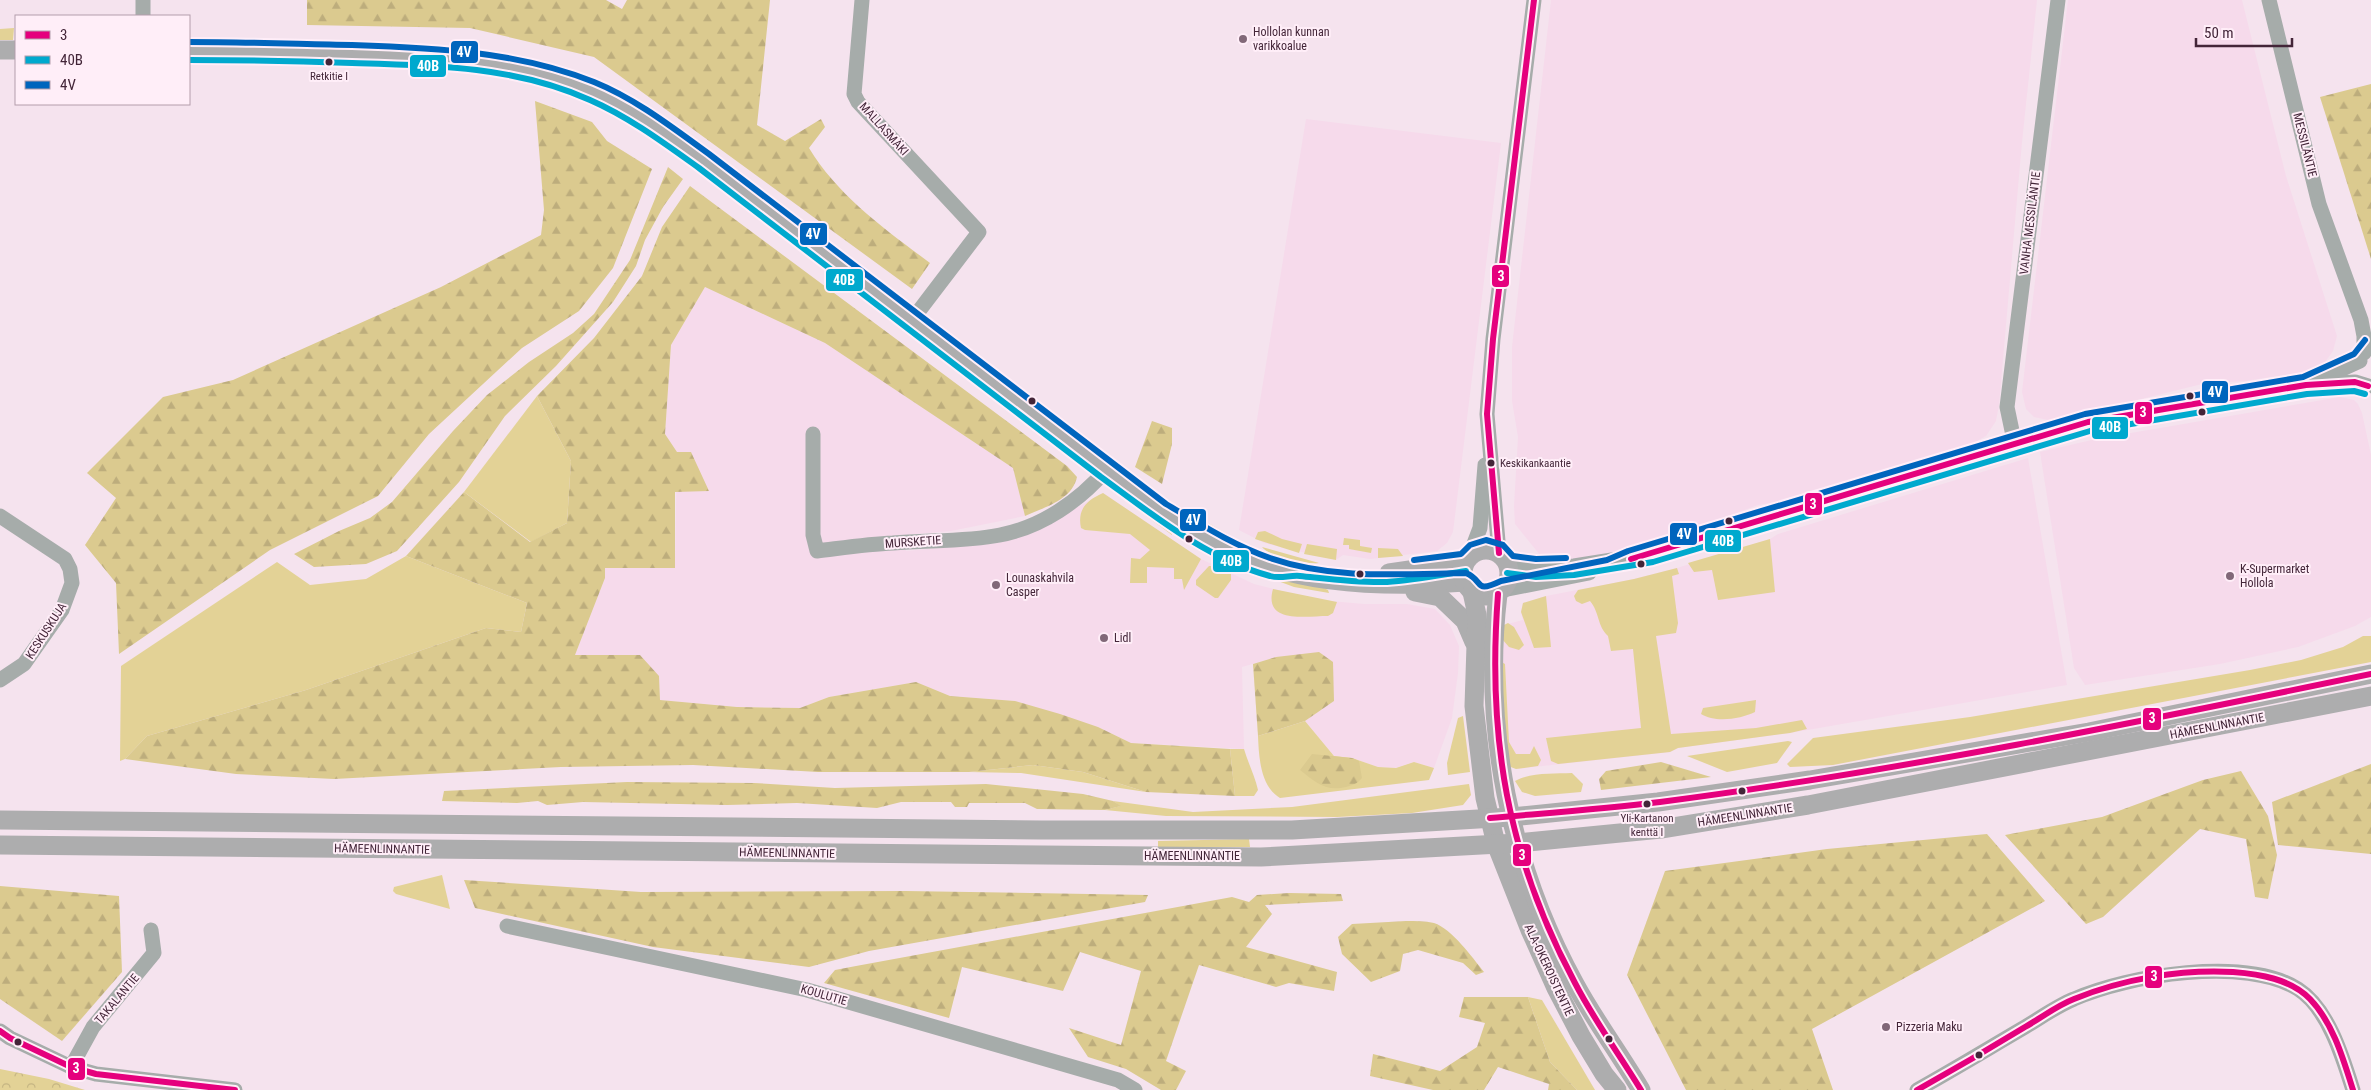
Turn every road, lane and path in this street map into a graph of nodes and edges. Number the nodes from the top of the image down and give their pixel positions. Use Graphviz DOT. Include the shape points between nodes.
graph roads {
  1 [pos="143,0"];
  2 [pos="862,0"];
  3 [pos="1534,0"];
  4 [pos="2058,0"];
  5 [pos="2269,0"];
  6 [pos="143,15"];
  7 [pos="0,50"];
  8 [pos="15,50"];
  9 [pos="190,51"];
  10 [pos="2350,287"];
  11 [pos="2371,317"];
  12 [pos="912,320"];
  13 [pos="2365,353"];
  14 [pos="2306,385"];
  15 [pos="2370,387"];
  16 [pos="813,434"];
  17 [pos="1488,436"];
  18 [pos="2015,445"];
  19 [pos="1106,470"];
  20 [pos="0,516"];
  21 [pos="1504,558"];
  22 [pos="1631,559"];
  23 [pos="1467,560"];
  24 [pos="1281,570"];
  25 [pos="1469,587"];
  26 [pos="1501,592"];
  27 [pos="1476,646"];
  28 [pos="2371,674"];
  29 [pos="0,680"];
  30 [pos="2371,696"];
  31 [pos="1512,817"];
  32 [pos="1490,818"];
  33 [pos="0,820"];
  34 [pos="1518,843"];
  35 [pos="1496,844"];
  36 [pos="0,845"];
  37 [pos="506,926"];
  38 [pos="150,930"];
  39 [pos="0,1031"];
  40 [pos="71,1067"];
  41 [pos="236,1090"];
  42 [pos="1135,1090"];
  43 [pos="1617,1090"];
  44 [pos="1641,1090"];
  45 [pos="1917,1090"];
  46 [pos="2353,1090"];
  1 -- 6 [label="street"];
  2 -- 12 [label="street, MALLASMÄKI" via="854,82 858,102 979,232"];
  3 -- 17 [label="street" via="1492,339"];
  4 -- 18 [label="street, VANHA MESSILÄNTIE" via="2008,407"];
  5 -- 10 [label="street, MESSILÄNTIE" via="2319,204"];
  7 -- 8 [label="main road"];
  9 -- 12 [label="main road" via="464,58 558,78 637,114 704,161"];
  10 -- 11 [label="street, MESSILÄNTIE"];
  10 -- 13 [label="street, MESSILÄNTIE" via="2363,327"];
  12 -- 19 [label="main road"];
  13 -- 14 [label="street"];
  13 -- 15 [label="street, MESSILÄNTIE" via="2360,373"];
  14 -- 15 [label="street" via="2355,382"];
  14 -- 18 [label="street" via="2088,422"];
  16 -- 19 [label="street, MURSKETIE" via="813,535 817,551 1000,535 1032,525 1071,503"];
  17 -- 21 [label="street"];
  17 -- 23 [label="street" via="1480,528"];
  18 -- 22 [label="street"];
  19 -- 24 [label="main road" via="1209,540"];
  20 -- 29 [label="street, KESKUSKUJA" via="65,559 72,583 62,610 24,664"];
  21 -- 22 [label="street" via="1536,568"];
  21 -- 23 [label="main road" via="1487,550 1474,553"];
  21 -- 26 [label="main road" via="1510,578"];
  22 -- 26 [label="street" via="1610,568"];
  23 -- 24 [label="main road" via="1388,573 1348,573 1290,566"];
  23 -- 25 [label="main road" via="1463,569"];
  24 -- 25 [label="main road" via="1357,582"];
  24 -- 27 [label="main road" via="1299,578 1349,590 1418,592 1440,597 1466,621"];
  25 -- 26 [label="main road" via="1485,597"];
  25 -- 27 [label="main road" via="1477,615"];
  26 -- 31 [label="main road" via="1494,653 1493,706 1496,743"];
  27 -- 32 [label="main road" via="1474,706"];
  28 -- 31 [label="main road, HÄMEENLINNANTIE" via="2089,732 1810,780 1658,802"];
  30 -- 34 [label="main road, HÄMEENLINNANTIE" via="1808,805 1661,828"];
  31 -- 32 [label="main road, HÄMEENLINNANTIE"];
  31 -- 34 [label="main road, ALA-OKEROISTENTIE"];
  32 -- 33 [label="main road, HÄMEENLINNANTIE" via="1292,830"];
  32 -- 35 [label="main road, ALA-OKEROISTENTIE"];
  34 -- 35 [label="main road, HÄMEENLINNANTIE"];
  34 -- 44 [label="main road, ALA-OKEROISTENTIE" via="1547,926 1574,982"];
  35 -- 36 [label="main road, HÄMEENLINNANTIE" via="1260,857"];
  35 -- 43 [label="main road, ALA-OKEROISTENTIE" via="1556,988 1581,1036"];
  37 -- 42 [label="street, KOULUTIE" via="807,990 1118,1080"];
  38 -- 40 [label="street, TAKALANTIE" via="154,953 93,1027"];
  39 -- 40 [label="street"];
  40 -- 41 [label="street" via="96,1074"];
  45 -- 46 [label="street" via="2073,999 2120,984 2232,970 2268,975 2299,989 2316,1006 2330,1028"];
}
